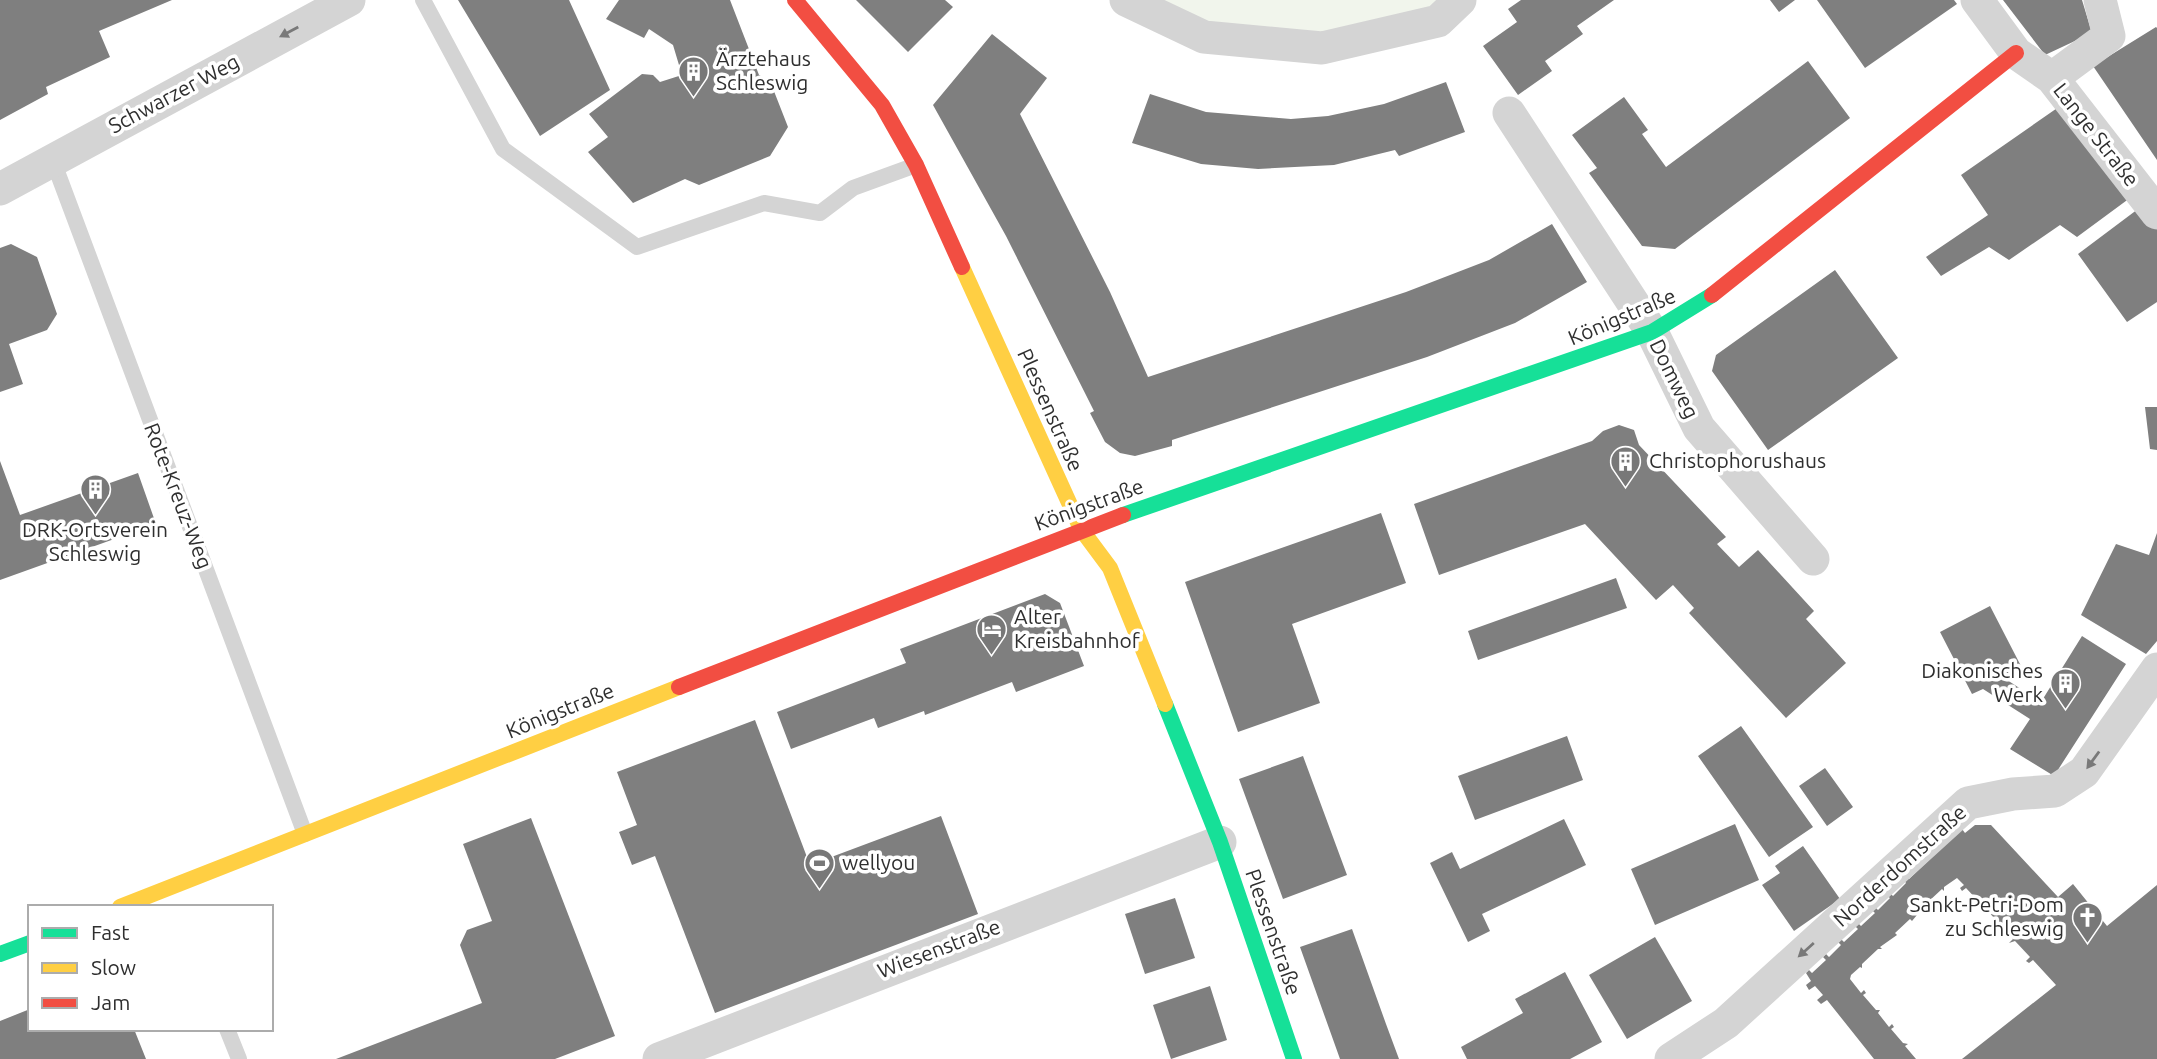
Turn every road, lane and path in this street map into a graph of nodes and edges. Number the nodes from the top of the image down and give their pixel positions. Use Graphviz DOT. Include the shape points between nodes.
graph roads {
  1 [pos="349,0"];
  2 [pos="423,0"];
  3 [pos="795,0"];
  4 [pos="1126,0"];
  5 [pos="1460,0"];
  6 [pos="1977,0"];
  7 [pos="2100,0"];
  8 [pos="2016,52"];
  9 [pos="2052,78"];
  10 [pos="1509,113"];
  11 [pos="52,158"];
  12 [pos="916,165"];
  13 [pos="0,189"];
  14 [pos="2157,213"];
  15 [pos="1652,332"];
  16 [pos="1081,529"];
  17 [pos="1813,559"];
  18 [pos="2157,669"];
  19 [pos="2145,710"];
  20 [pos="305,834"];
  21 [pos="1220,842"];
  22 [pos="125,905"];
  23 [pos="28,944"];
  24 [pos="0,954"];
  25 [pos="228,1031"];
  26 [pos="239,1059"];
  27 [pos="659,1059"];
  28 [pos="1294,1059"];
  29 [pos="1671,1059"];
  1 -- 11 [label="street, Schwarzer Weg, one-way"];
  2 -- 12 [label="lane" via="503,149 637,247 764,203 820,213 853,188"];
  3 -- 12 [label="street, Plessenstraße" via="883,105"];
  4 -- 5 [label="street" via="1204,37 1322,48 1438,21"];
  6 -- 8 [label="street, Lange Straße"];
  7 -- 9 [label="street" via="2109,36"];
  8 -- 9 [label="street, Lange Straße"];
  8 -- 15 [label="street, Königstraße" via="1698,306"];
  9 -- 14 [label="street, Lange Straße"];
  10 -- 15 [label="street, Domweg"];
  11 -- 13 [label="street, Schwarzer Weg"];
  11 -- 20 [label="lane, Rote-Kreuz-Weg"];
  12 -- 16 [label="street, Plessenstraße"];
  15 -- 16 [label="street, Königstraße"];
  15 -- 17 [label="street, Domweg" via="1699,428"];
  16 -- 20 [label="street, Königstraße"];
  16 -- 21 [label="street, Plessenstraße" via="1110,568"];
  18 -- 19 [label="street, Norderdomstraße"];
  19 -- 29 [label="street, Norderdomstraße, one-way" via="2084,772 2055,792 1968,803 1726,1023"];
  20 -- 22 [label="street, Königstraße"];
  21 -- 27 [label="street, Wiesenstraße"];
  21 -- 28 [label="street, Plessenstraße"];
  23 -- 24 [label="street"];
  25 -- 26 [label="lane"];
}
